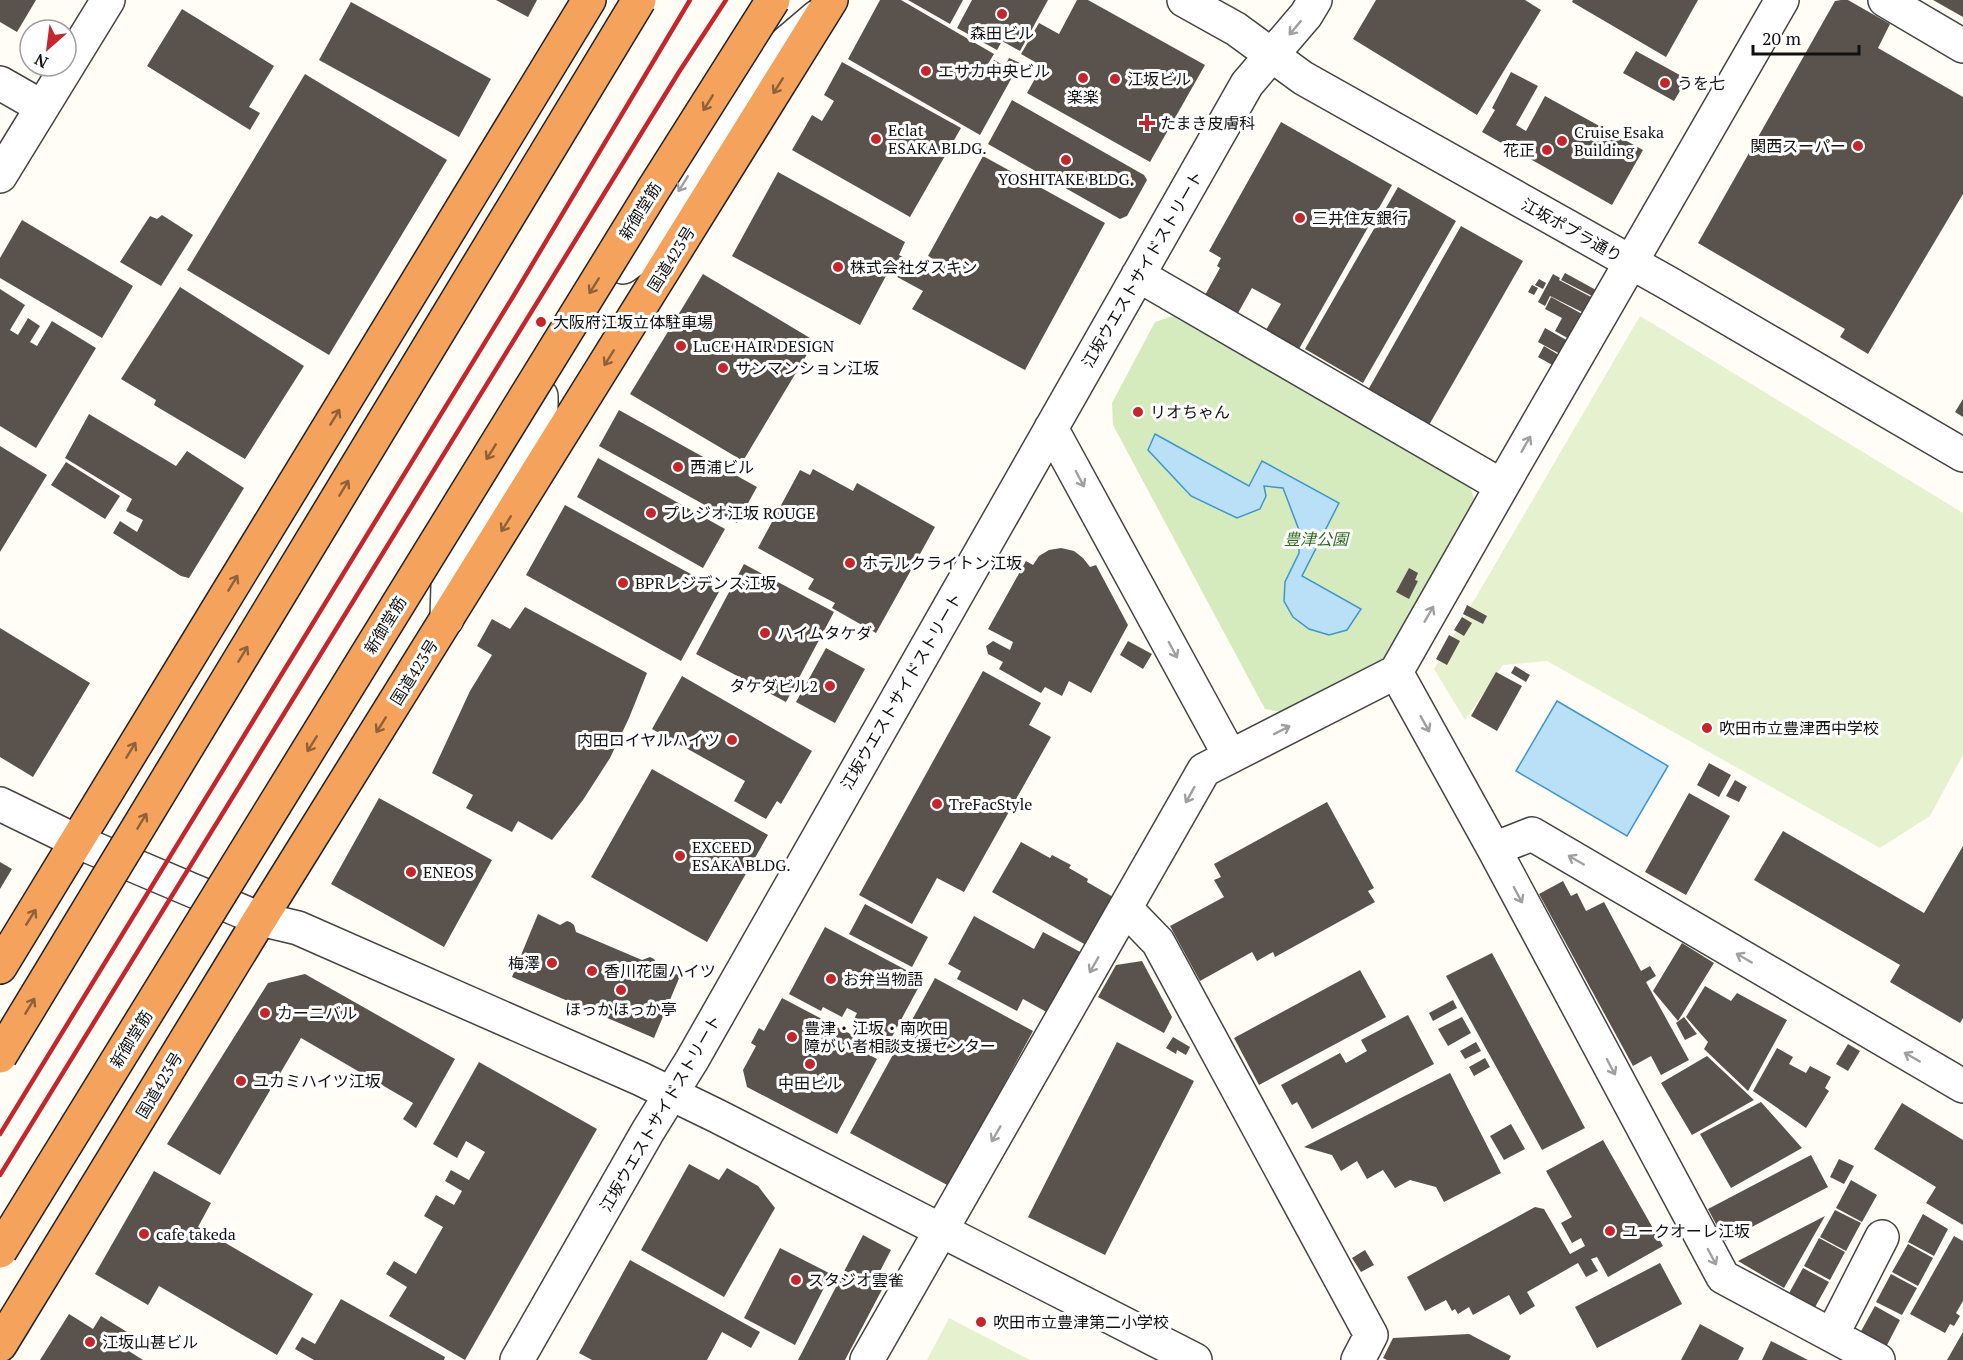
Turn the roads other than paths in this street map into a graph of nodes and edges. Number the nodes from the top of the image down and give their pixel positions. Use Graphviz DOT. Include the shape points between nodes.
graph roads {
  1 [pos="108,0"];
  2 [pos="589,0"];
  3 [pos="639,0"];
  4 [pos="772,0"];
  5 [pos="1184,0"];
  6 [pos="1315,0"];
  7 [pos="1782,0"];
  8 [pos="1885,0"];
  9 [pos="828,5"];
  10 [pos="1963,46"];
  11 [pos="1273,55"];
  12 [pos="0,84"];
  13 [pos="42,107"];
  14 [pos="0,176"];
  15 [pos="1630,262"];
  16 [pos="623,267"];
  17 [pos="1138,275"];
  18 [pos="541,396"];
  19 [pos="1052,428"];
  20 [pos="1963,455"];
  21 [pos="1502,486"];
  22 [pos="447,619"];
  23 [pos="1396,672"];
  24 [pos="1230,756"];
  25 [pos="0,804"];
  26 [pos="76,841"];
  27 [pos="1494,849"];
  28 [pos="1126,909"];
  29 [pos="260,919"];
  30 [pos="0,967"];
  31 [pos="0,1056"];
  32 [pos="1963,1086"];
  33 [pos="671,1094"];
  34 [pos="941,1230"];
  35 [pos="1882,1237"];
  36 [pos="0,1251"];
  37 [pos="1832,1335"];
  38 [pos="0,1345"];
  39 [pos="517,1360"];
  40 [pos="867,1360"];
  41 [pos="1195,1360"];
  42 [pos="1358,1360"];
  43 [pos="1878,1360"];
  1 -- 13 [label="street"];
  26 -- 2 [label="highway, one-way"];
  31 -- 3 [label="highway, one-way, bridge"];
  4 -- 36 [label="highway, 新御堂筋, one-way, bridge"];
  5 -- 11 [label="street, 江坂ポプラ通り"];
  6 -- 11 [label="street, 江坂ウエストサイドストリート, one-way"];
  7 -- 15 [label="street"];
  8 -- 10 [label="street"];
  9 -- 16 [label="street, one-way" via="777,51 736,101 637,257"];
  9 -- 22 [label="highway, 国道423号, one-way"];
  11 -- 15 [label="street, 江坂ポプラ通り" via="1303,78"];
  11 -- 17 [label="street, 江坂ウエストサイドストリート" via="1246,84"];
  12 -- 13 [label="street"];
  13 -- 14 [label="street"];
  15 -- 20 [label="street, 江坂ポプラ通り"];
  21 -- 15 [label="street, one-way"];
  17 -- 19 [label="street, 江坂ウエストサイドストリート"];
  17 -- 21 [label="street"];
  18 -- 22 [label="street" via="541,413 458,546 448,585"];
  19 -- 24 [label="street, one-way"];
  19 -- 33 [label="street, 江坂ウエストサイドストリート"];
  23 -- 21 [label="street, one-way"];
  22 -- 29 [label="highway, 国道423号, one-way"];
  24 -- 23 [label="street, one-way"];
  23 -- 27 [label="street, one-way"];
  24 -- 28 [label="street, one-way" via="1204,770"];
  25 -- 26 [label="street"];
  26 -- 29 [label="street"];
  30 -- 26 [label="highway, one-way"];
  32 -- 27 [label="street, one-way" via="1532,834"];
  27 -- 37 [label="street, one-way" via="1723,1278"];
  28 -- 34 [label="street, one-way"];
  28 -- 42 [label="street" via="1158,942 1371,1335"];
  29 -- 33 [label="street" via="298,928"];
  29 -- 38 [label="highway, 国道423号"];
  33 -- 34 [label="street"];
  33 -- 39 [label="street, 江坂ウエストサイドストリート"];
  34 -- 40 [label="street"];
  34 -- 41 [label="street"];
  35 -- 37 [label="street"];
  37 -- 43 [label="street"];
}
